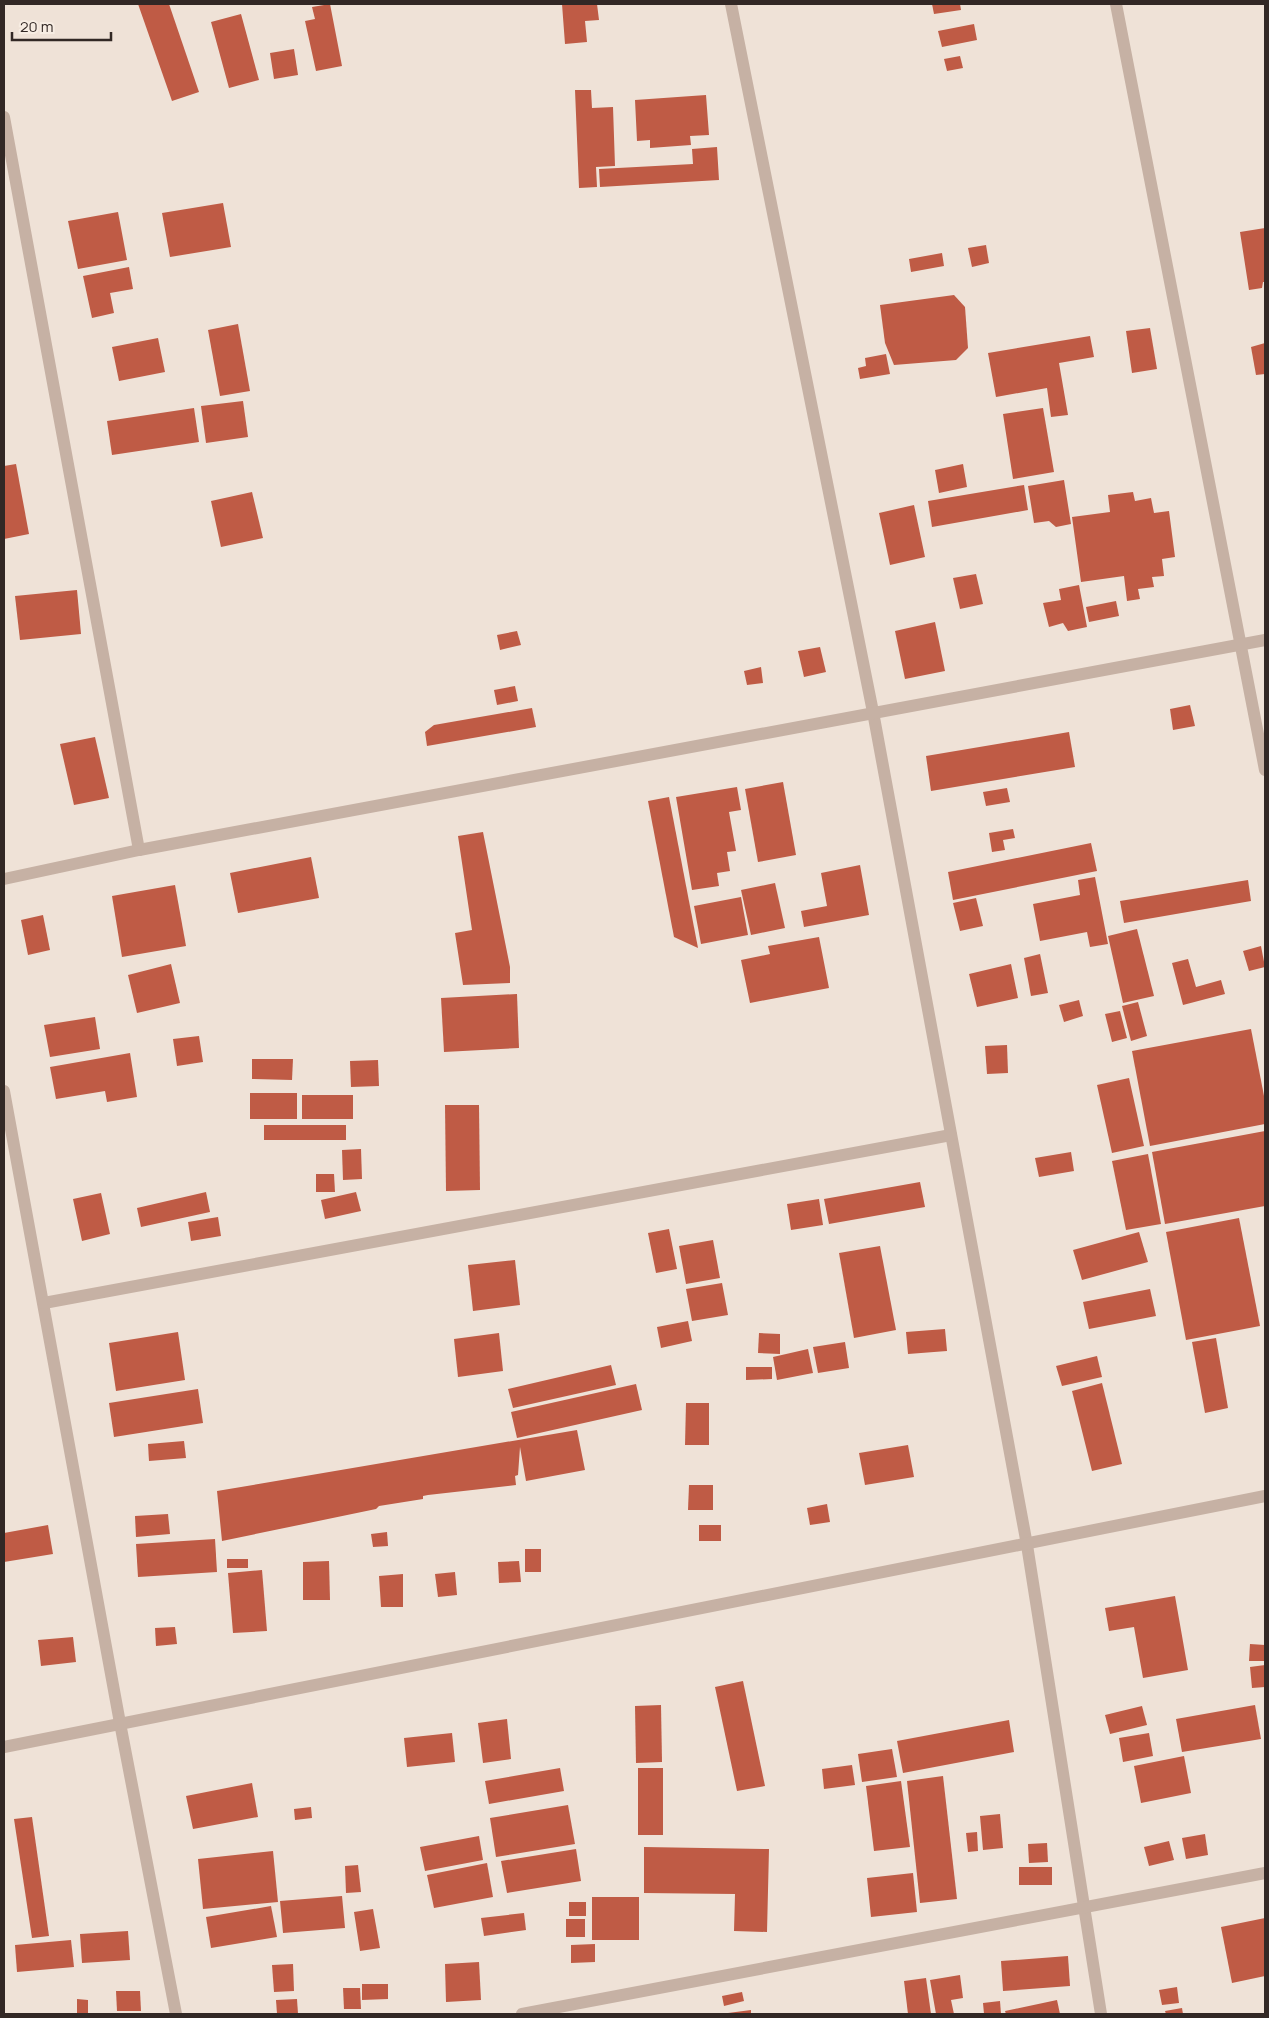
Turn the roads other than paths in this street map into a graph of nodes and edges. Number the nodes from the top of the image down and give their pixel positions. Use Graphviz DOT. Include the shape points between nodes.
graph roads {
  1 [pos="731,4"];
  2 [pos="1116,4"];
  3 [pos="4,117"];
  4 [pos="1265,640"];
  5 [pos="1241,644"];
  6 [pos="873,712"];
  7 [pos="1265,770"];
  8 [pos="139,850"];
  9 [pos="4,879"];
  10 [pos="4,1091"];
  11 [pos="951,1135"];
  12 [pos="44,1303"];
  13 [pos="1265,1496"];
  14 [pos="1027,1545"];
  15 [pos="120,1723"];
  16 [pos="4,1747"];
  17 [pos="1265,1873"];
  18 [pos="1084,1908"];
  19 [pos="176,2014"];
  20 [pos="522,2014"];
  21 [pos="1101,2014"];
  1 -- 6 [label="street"];
  2 -- 5 [label="street"];
  3 -- 8 [label="street"];
  4 -- 5 [label="street"];
  5 -- 6 [label="street"];
  5 -- 7 [label="street"];
  6 -- 8 [label="street"];
  6 -- 11 [label="street"];
  8 -- 9 [label="street"];
  10 -- 12 [label="street"];
  11 -- 12 [label="street"];
  11 -- 14 [label="street"];
  12 -- 15 [label="street"];
  13 -- 14 [label="street"];
  14 -- 15 [label="street"];
  14 -- 18 [label="street"];
  15 -- 16 [label="street"];
  15 -- 19 [label="street"];
  17 -- 18 [label="street"];
  18 -- 20 [label="street"];
  18 -- 21 [label="street"];
}
